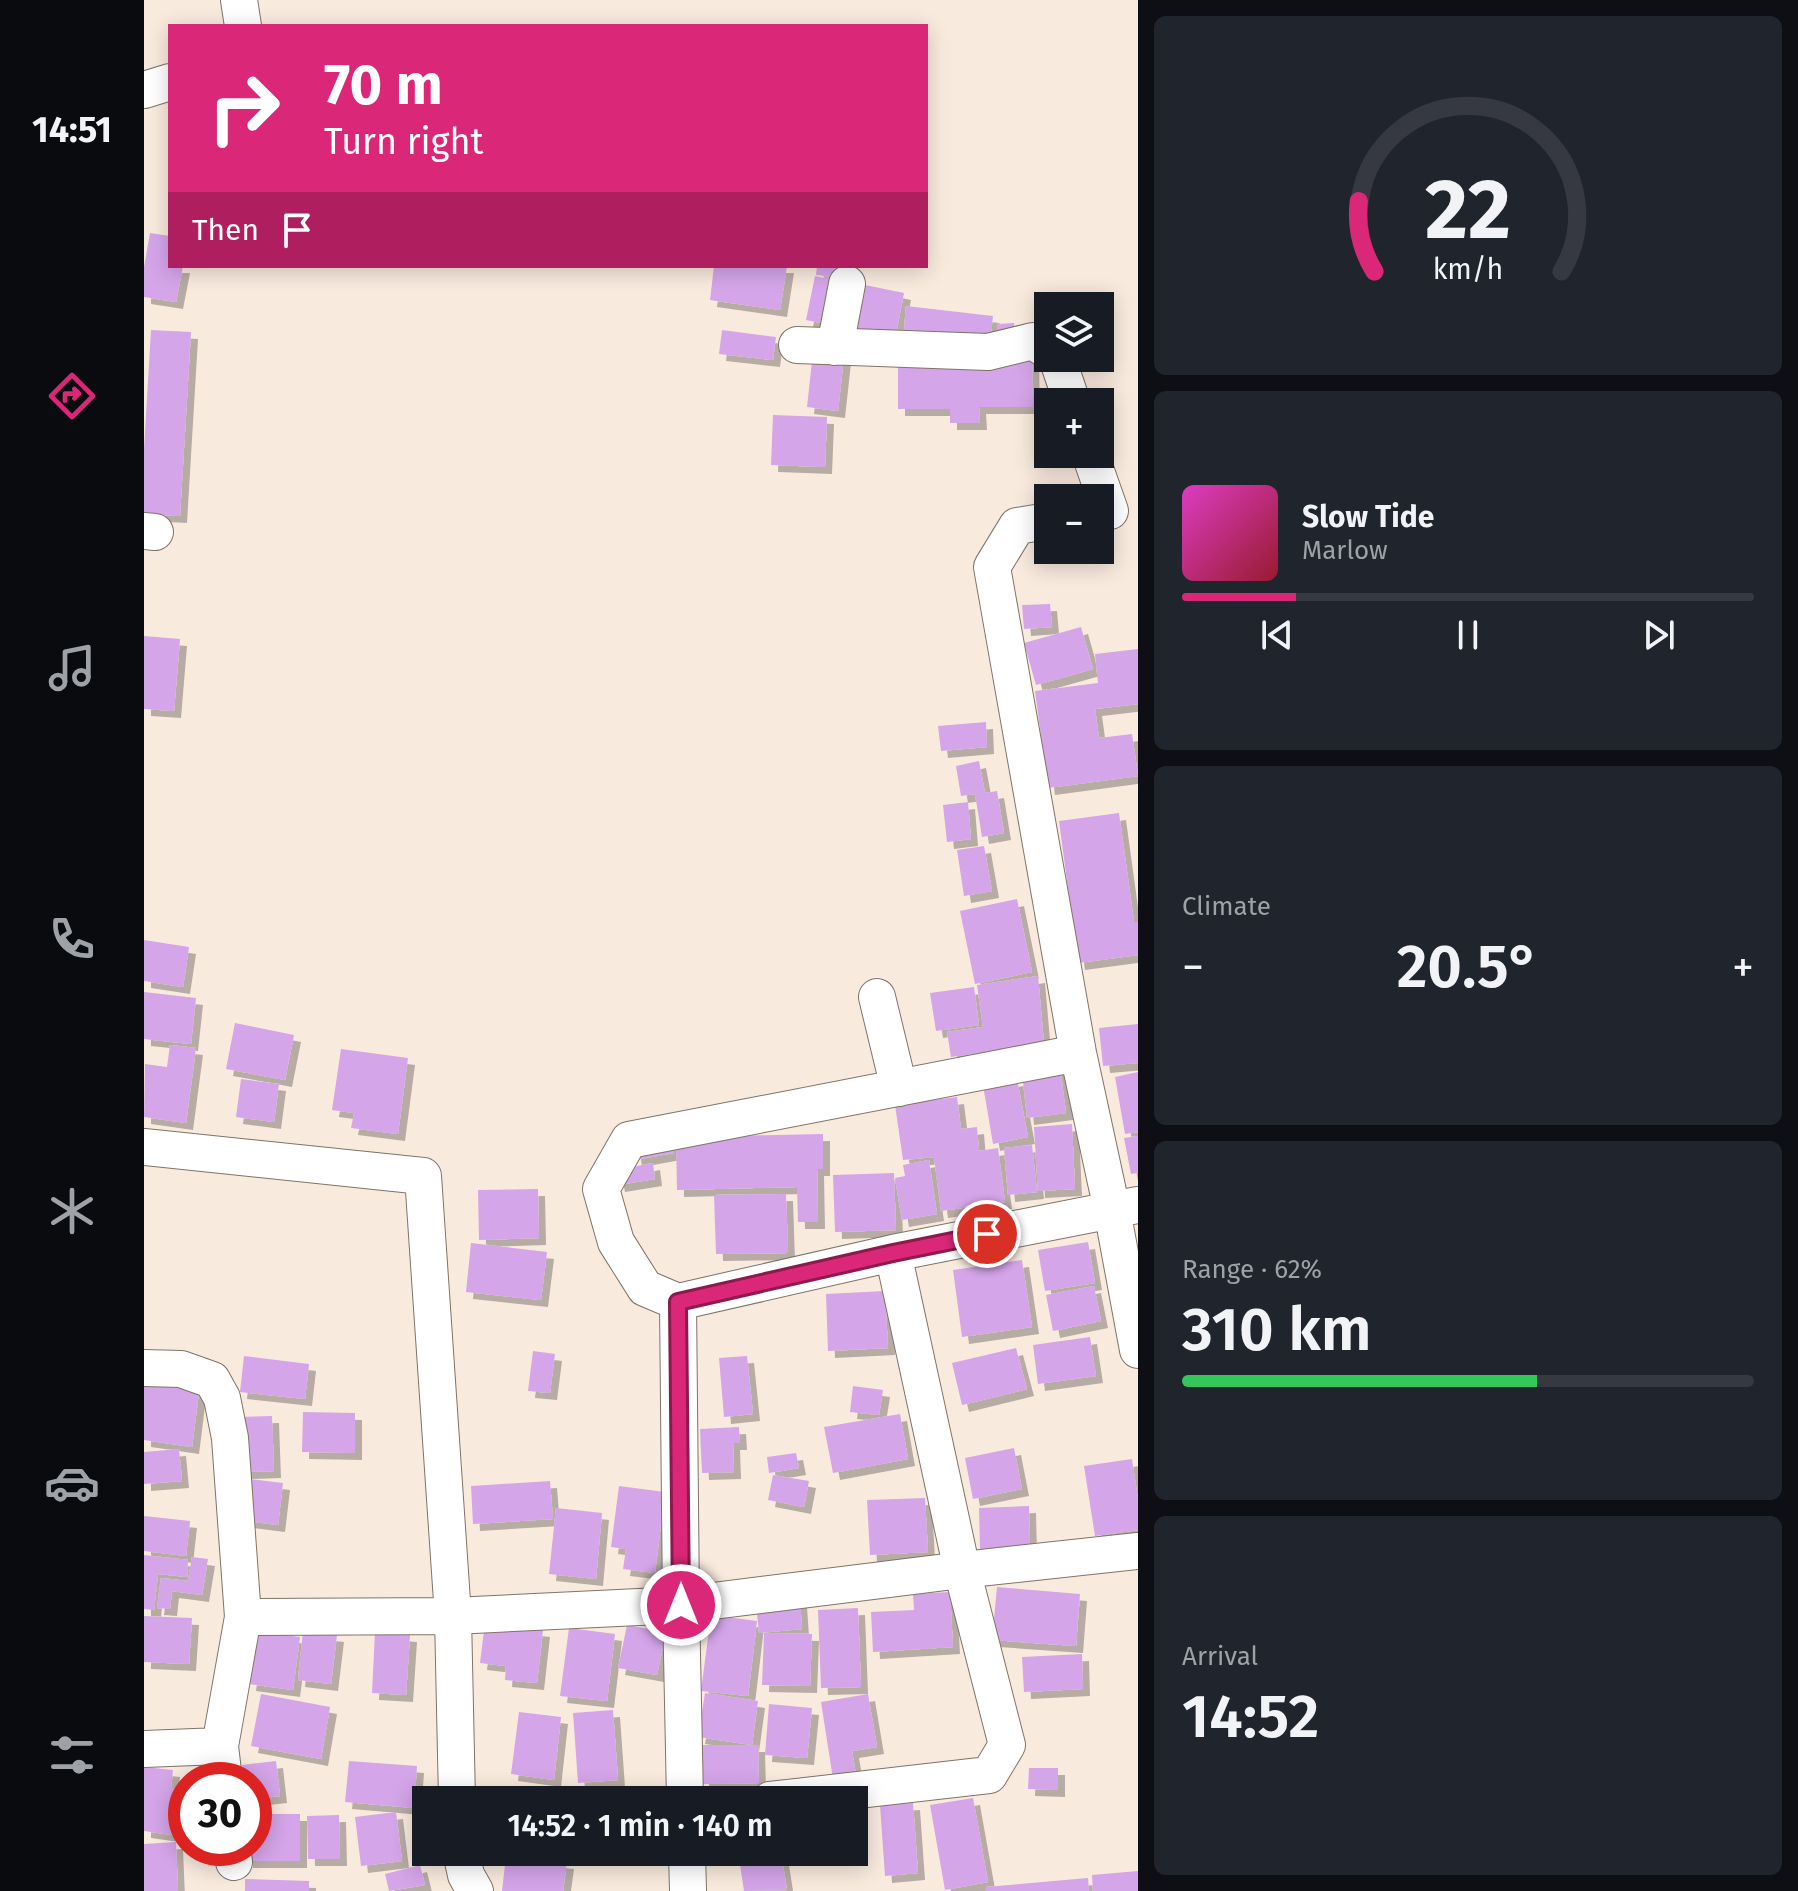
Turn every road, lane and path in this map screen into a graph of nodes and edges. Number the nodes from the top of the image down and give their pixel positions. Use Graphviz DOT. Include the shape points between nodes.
graph roads {
  1 [pos="239,0"];
  2 [pos="243,24"];
  3 [pos="168,83"];
  4 [pos="144,90"];
  5 [pos="847,284"];
  6 [pos="1034,342"];
  7 [pos="797,345"];
  8 [pos="835,347"];
  9 [pos="1096,468"];
  10 [pos="1116,510"];
  11 [pos="1034,523"];
  12 [pos="877,997"];
  13 [pos="1078,1053"];
  14 [pos="899,1088"];
  15 [pos="144,1147"];
  16 [pos="1125,1207"];
  17 [pos="893,1253"];
  18 [pos="678,1302"];
  19 [pos="1138,1350"];
  20 [pos="144,1368"];
  21 [pos="1138,1551"];
  22 [pos="962,1570"];
  23 [pos="681,1605"];
  24 [pos="453,1616"];
  25 [pos="243,1617"];
  26 [pos="144,1749"];
  27 [pos="216,1762"];
  28 [pos="222,1762"];
  29 [pos="457,1786"];
  30 [pos="685,1786"];
  31 [pos="850,1786"];
  32 [pos="464,1866"];
  33 [pos="687,1866"];
  34 [pos="475,1891"];
  35 [pos="688,1891"];
  1 -- 2 [label="street"];
  3 -- 4 [label="street"];
  5 -- 8 [label="street"];
  6 -- 8 [label="street" via="988,352"];
  7 -- 8 [label="street"];
  9 -- 10 [label="street"];
  11 -- 13 [label="street" via="1017,526 992,567"];
  12 -- 14 [label="street"];
  13 -- 14 [label="street"];
  13 -- 16 [label="street"];
  14 -- 18 [label="street" via="629,1140 601,1189 616,1242 645,1288"];
  15 -- 24 [label="street" via="423,1176"];
  16 -- 17 [label="street"];
  16 -- 19 [label="street"];
  17 -- 18 [label="street"];
  17 -- 22 [label="street"];
  18 -- 23 [label="street"];
  20 -- 25 [label="street" via="181,1369 212,1380 222,1398 230,1438"];
  21 -- 22 [label="street"];
  22 -- 23 [label="street"];
  22 -- 31 [label="street" via="998,1760"];
  23 -- 24 [label="street"];
  23 -- 30 [label="street"];
  24 -- 25 [label="street"];
  24 -- 29 [label="street"];
  25 -- 28 [label="street"];
  26 -- 27 [label="street"];
  32 -- 34 [label="street"];
  33 -- 35 [label="street"];
}
